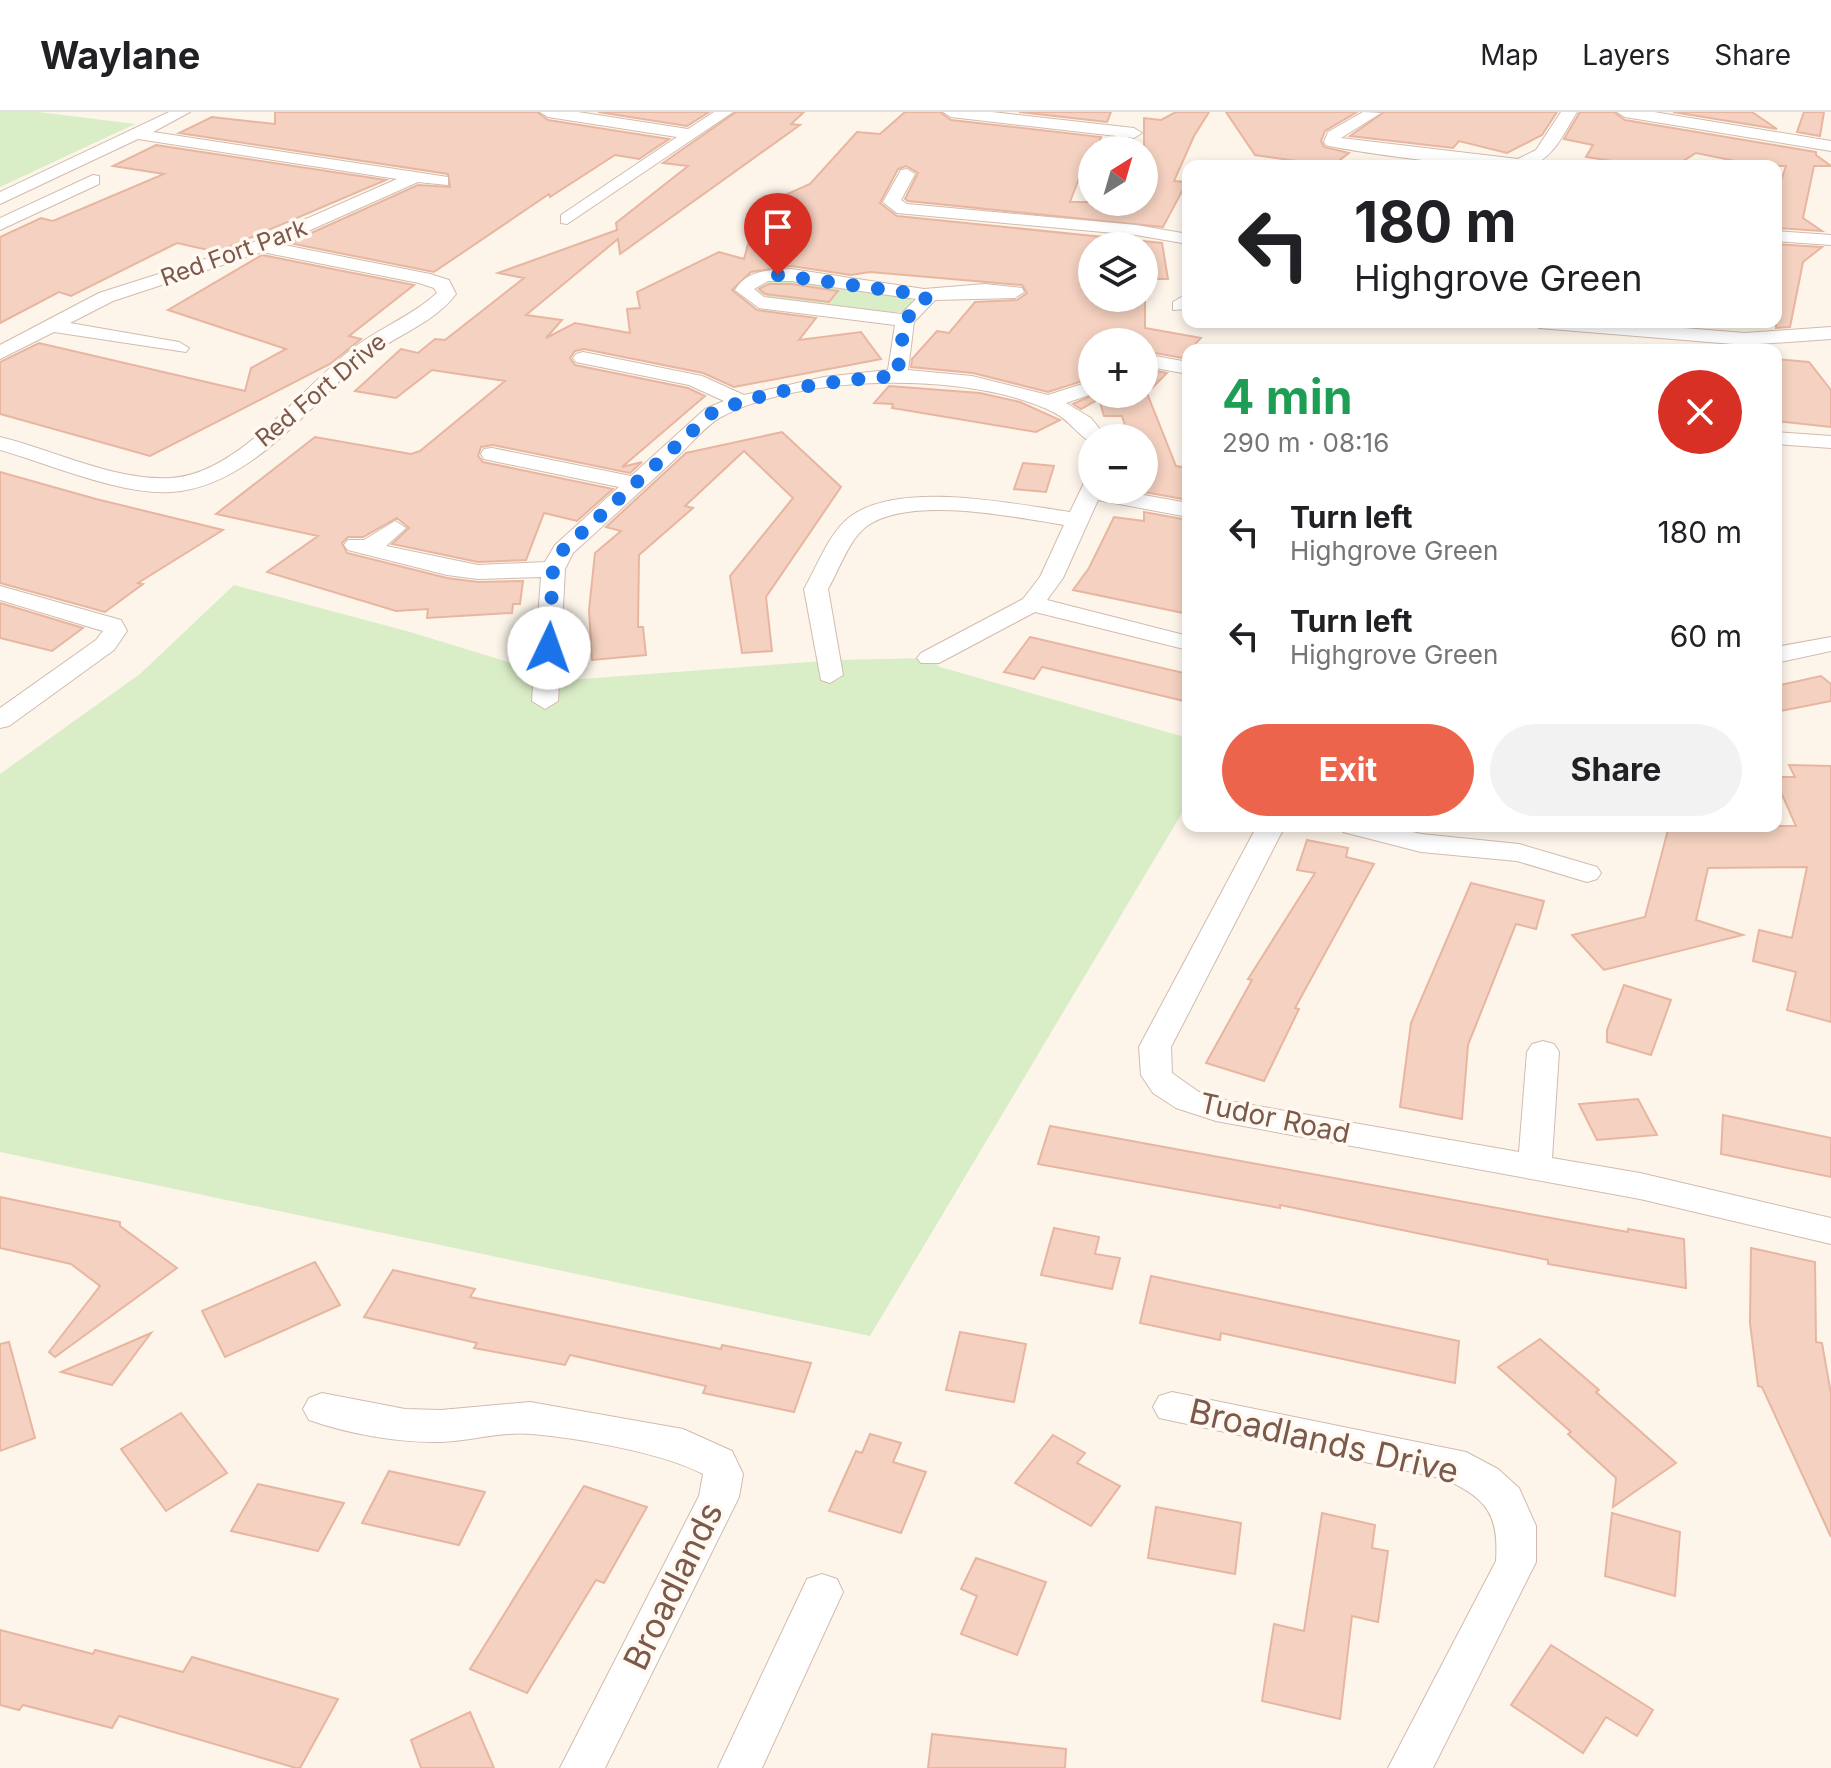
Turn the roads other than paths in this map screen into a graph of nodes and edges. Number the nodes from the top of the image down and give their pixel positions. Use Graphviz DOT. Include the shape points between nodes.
graph roads {
  1 [pos="182,112"];
  2 [pos="548,112"];
  3 [pos="725,112"];
  4 [pos="951,112"];
  5 [pos="1569,112"];
  6 [pos="1625,112"];
  7 [pos="1373,113"];
  8 [pos="1142,117"];
  9 [pos="1798,118"];
  10 [pos="1134,133"];
  11 [pos="135,134"];
  12 [pos="693,135"];
  13 [pos="1133,136"];
  14 [pos="1790,140"];
  15 [pos="1831,146"];
  16 [pos="1486,160"];
  17 [pos="1534,160"];
  18 [pos="907,174"];
  19 [pos="73,176"];
  20 [pos="416,177"];
  21 [pos="93,180"];
  22 [pos="442,181"];
  23 [pos="114,184"];
  24 [pos="0,199"];
  25 [pos="567,219"];
  26 [pos="0,225"];
  27 [pos="1782,236"];
  28 [pos="1182,238"];
  29 [pos="1831,240"];
  30 [pos="260,246"];
  31 [pos="1015,292"];
  32 [pos="924,295"];
  33 [pos="905,320"];
  34 [pos="51,326"];
  35 [pos="1612,328"];
  36 [pos="1831,333"];
  37 [pos="179,348"];
  38 [pos="0,353"];
  39 [pos="1158,363"];
  40 [pos="1182,367"];
  41 [pos="584,368"];
  42 [pos="897,376"];
  43 [pos="1078,392"];
  44 [pos="741,401"];
  45 [pos="1051,401"];
  46 [pos="1089,424"];
  47 [pos="1782,438"];
  48 [pos="1831,442"];
  49 [pos="0,443"];
  50 [pos="492,453"];
  51 [pos="634,483"];
  52 [pos="1085,504"];
  53 [pos="1158,504"];
  54 [pos="1182,509"];
  55 [pos="1078,520"];
  56 [pos="395,528"];
  57 [pos="553,569"];
  58 [pos="0,593"];
  59 [pos="1032,604"];
  60 [pos="1182,642"];
  61 [pos="1831,644"];
  62 [pos="1782,654"];
  63 [pos="930,658"];
  64 [pos="830,675"];
  65 [pos="545,701"];
  66 [pos="0,720"];
  67 [pos="1268,832"];
  68 [pos="1377,832"];
  69 [pos="1587,873"];
  70 [pos="1543,1052"];
  71 [pos="1535,1167"];
  72 [pos="1831,1231"];
  73 [pos="1172,1407"];
  74 [pos="322,1409"];
  75 [pos="822,1592"];
  76 [pos="582,1768"];
  77 [pos="740,1768"];
  78 [pos="1410,1768"];
  1 -- 11 [label="street"];
  2 -- 12 [label="street"];
  3 -- 12 [label="street"];
  4 -- 10 [label="street"];
  5 -- 17 [label="street"];
  6 -- 14 [label="street"];
  7 -- 16 [label="street" via="1334,135 1332,142"];
  8 -- 10 [label="street"];
  9 -- 14 [label="street"];
  10 -- 13 [label="street"];
  11 -- 20 [label="street"];
  11 -- 24 [label="street"];
  12 -- 25 [label="street"];
  14 -- 15 [label="street"];
  18 -- 28 [label="street" via="892,202 903,209 1098,220"];
  19 -- 21 [label="street"];
  20 -- 22 [label="street"];
  20 -- 30 [label="street, Red Fort Park"];
  21 -- 23 [label="street"];
  21 -- 26 [label="street"];
  27 -- 29 [label="street"];
  30 -- 34 [label="street, Red Fort Park" via="106,297"];
  30 -- 49 [label="street, Red Fort Drive" via="423,278 442,284 447,294 361,351 240,458 201,480 148,483"];
  31 -- 32 [label="street"];
  32 -- 33 [label="street" via="926,300"];
  32 -- 33 [label="street" via="778,275 749,282 744,290 759,302"];
  33 -- 42 [label="street"];
  34 -- 37 [label="street"];
  34 -- 38 [label="street, Red Fort Park"];
  35 -- 36 [label="street" via="1745,339"];
  39 -- 40 [label="street"];
  41 -- 44 [label="street" via="606,362 695,380"];
  42 -- 44 [label="street"];
  42 -- 45 [label="street"];
  43 -- 45 [label="street"];
  44 -- 51 [label="street" via="712,413"];
  45 -- 46 [label="street"];
  47 -- 48 [label="street"];
  50 -- 51 [label="street"];
  51 -- 57 [label="street" via="563,550"];
  52 -- 55 [label="street"];
  53 -- 54 [label="street"];
  55 -- 59 [label="street" via="1051,578"];
  55 -- 64 [label="street" via="973,505 893,508 858,522 816,589"];
  56 -- 57 [label="street" via="362,546 478,572"];
  57 -- 65 [label="street"];
  58 -- 66 [label="street" via="97,620 115,631 105,645"];
  59 -- 60 [label="street"];
  59 -- 63 [label="street"];
  61 -- 62 [label="street"];
  67 -- 71 [label="street, Tudor Road" via="1155,1047 1151,1062 1158,1080 1183,1098 1229,1113"];
  68 -- 69 [label="street" via="1421,843 1519,853"];
  70 -- 71 [label="street"];
  71 -- 72 [label="street, Tudor Road"];
  73 -- 78 [label="street, Broadlands Drive" via="1452,1464 1487,1482 1506,1500 1518,1528 1516,1562"];
  74 -- 76 [label="street, Broadlands" via="417,1426 530,1418 683,1445 718,1463 723,1474 719,1497"];
  75 -- 77 [label="street"];
}
